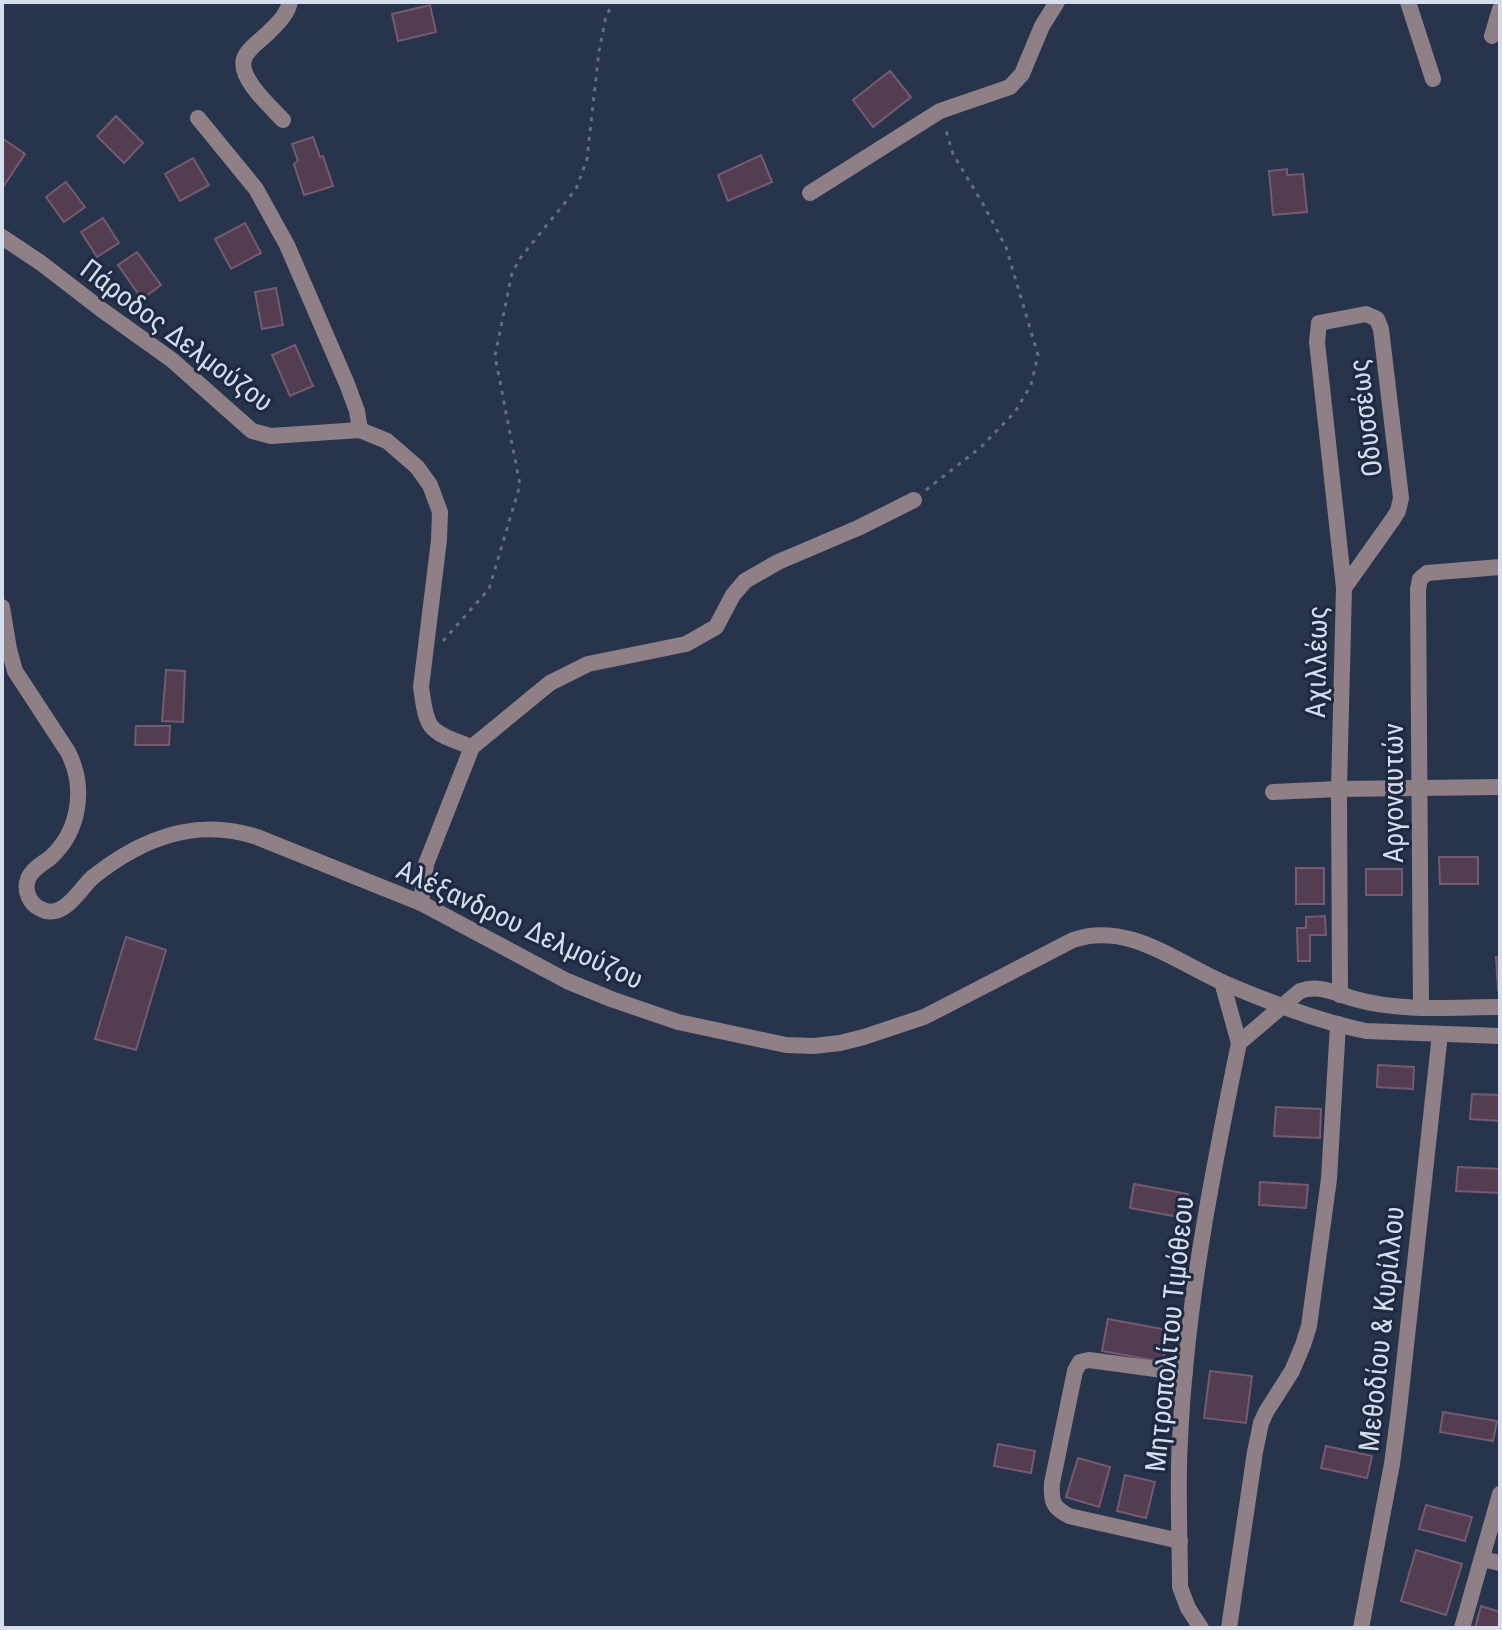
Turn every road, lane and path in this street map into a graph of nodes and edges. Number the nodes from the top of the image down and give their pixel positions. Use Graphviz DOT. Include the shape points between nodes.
graph roads {
  1 [pos="290,2"];
  2 [pos="614,2"];
  3 [pos="1057,2"];
  4 [pos="1408,2"];
  5 [pos="1500,9"];
  6 [pos="1492,36"];
  7 [pos="1433,79"];
  8 [pos="940,111"];
  9 [pos="198,118"];
  10 [pos="283,120"];
  11 [pos="810,193"];
  12 [pos="2,237"];
  13 [pos="1318,331"];
  14 [pos="360,430"];
  15 [pos="914,500"];
  16 [pos="1500,567"];
  17 [pos="1344,588"];
  18 [pos="2,607"];
  19 [pos="443,642"];
  20 [pos="472,747"];
  21 [pos="1500,787"];
  22 [pos="1419,788"];
  23 [pos="1339,789"];
  24 [pos="1273,792"];
  25 [pos="421,903"];
  26 [pos="1222,982"];
  27 [pos="1340,995"];
  28 [pos="1284,1006"];
  29 [pos="1500,1007"];
  30 [pos="1421,1008"];
  31 [pos="1338,1024"];
  32 [pos="1440,1034"];
  33 [pos="1500,1036"];
  34 [pos="1239,1043"];
  35 [pos="1185,1373"];
  36 [pos="1500,1494"];
  37 [pos="1180,1541"];
  38 [pos="1482,1559"];
  39 [pos="1500,1563"];
  40 [pos="1201,1628"];
  41 [pos="1229,1628"];
  42 [pos="1361,1628"];
  43 [pos="1462,1628"];
  1 -- 10 [label="street" via="282,19 245,56 242,68"];
  2 -- 19 [label="path" via="599,51 587,159 576,189 512,273 495,356 520,485 489,589"];
  3 -- 8 [label="street" via="1022,74 1010,87"];
  4 -- 7 [label="street"];
  5 -- 6 [label="street"];
  8 -- 11 [label="street"];
  8 -- 15 [label="path" via="953,154 1006,247 1038,355 1031,385 1015,412 981,447"];
  9 -- 14 [label="street" via="256,189 287,245 347,384"];
  12 -- 14 [label="street, Πάροδος Δελμούζου" via="172,360 252,431 271,436"];
  13 -- 17 [label="street, Αχιλλέως"];
  13 -- 17 [label="street, Οδυσσέως" via="1319,323 1366,314 1377,319 1401,498 1398,511"];
  14 -- 20 [label="street" via="387,441 417,467 440,512 421,687 431,727"];
  15 -- 20 [label="street" via="745,581 716,627 686,644 588,664 550,683"];
  16 -- 22 [label="street, Αργοναυτών" via="1427,573 1420,579"];
  17 -- 23 [label="street, Αχιλλέως"];
  18 -- 25 [label="street, Αλέξανδρου Δελμούζου" via="15,671 68,752 76,775 71,831 28,879 27,895 37,907 60,910 95,876 154,840 212,829 241,831"];
  20 -- 25 [label="street" via="426,864"];
  21 -- 22 [label="street"];
  22 -- 23 [label="street"];
  22 -- 30 [label="street, Αργοναυτών"];
  23 -- 24 [label="street"];
  23 -- 27 [label="street, Αχιλλέως"];
  25 -- 26 [label="street, Αλέξανδρου Δελμούζου" via="611,999 678,1022 786,1045 840,1043 924,1017 1073,940 1091,936 1141,942"];
  26 -- 28 [label="street, Αλέξανδρου Δελμούζου"];
  26 -- 34 [label="street"];
  27 -- 28 [label="street" via="1310,988"];
  27 -- 30 [label="street"];
  28 -- 31 [label="street, Αλέξανδρου Δελμούζου"];
  28 -- 34 [label="street"];
  29 -- 30 [label="street"];
  31 -- 32 [label="street, Αλέξανδρου Δελμούζου" via="1366,1031"];
  31 -- 41 [label="street" via="1329,1179 1309,1326 1292,1371 1261,1423"];
  32 -- 33 [label="street, Αλέξανδρου Δελμούζου"];
  32 -- 42 [label="street, Μεθοδίου & Κυρίλλου" via="1392,1464"];
  34 -- 35 [label="street, Μητροπολίτου Τιμόθεου" via="1215,1161"];
  35 -- 37 [label="street, Μητροπολίτου Τιμόθεου"];
  35 -- 37 [label="street" via="1080,1362 1051,1496 1056,1508 1069,1516"];
  36 -- 38 [label="street"];
  37 -- 40 [label="street, Μητροπολίτου Τιμόθεου" via="1182,1597"];
  38 -- 39 [label="street"];
  38 -- 43 [label="street"];
}
